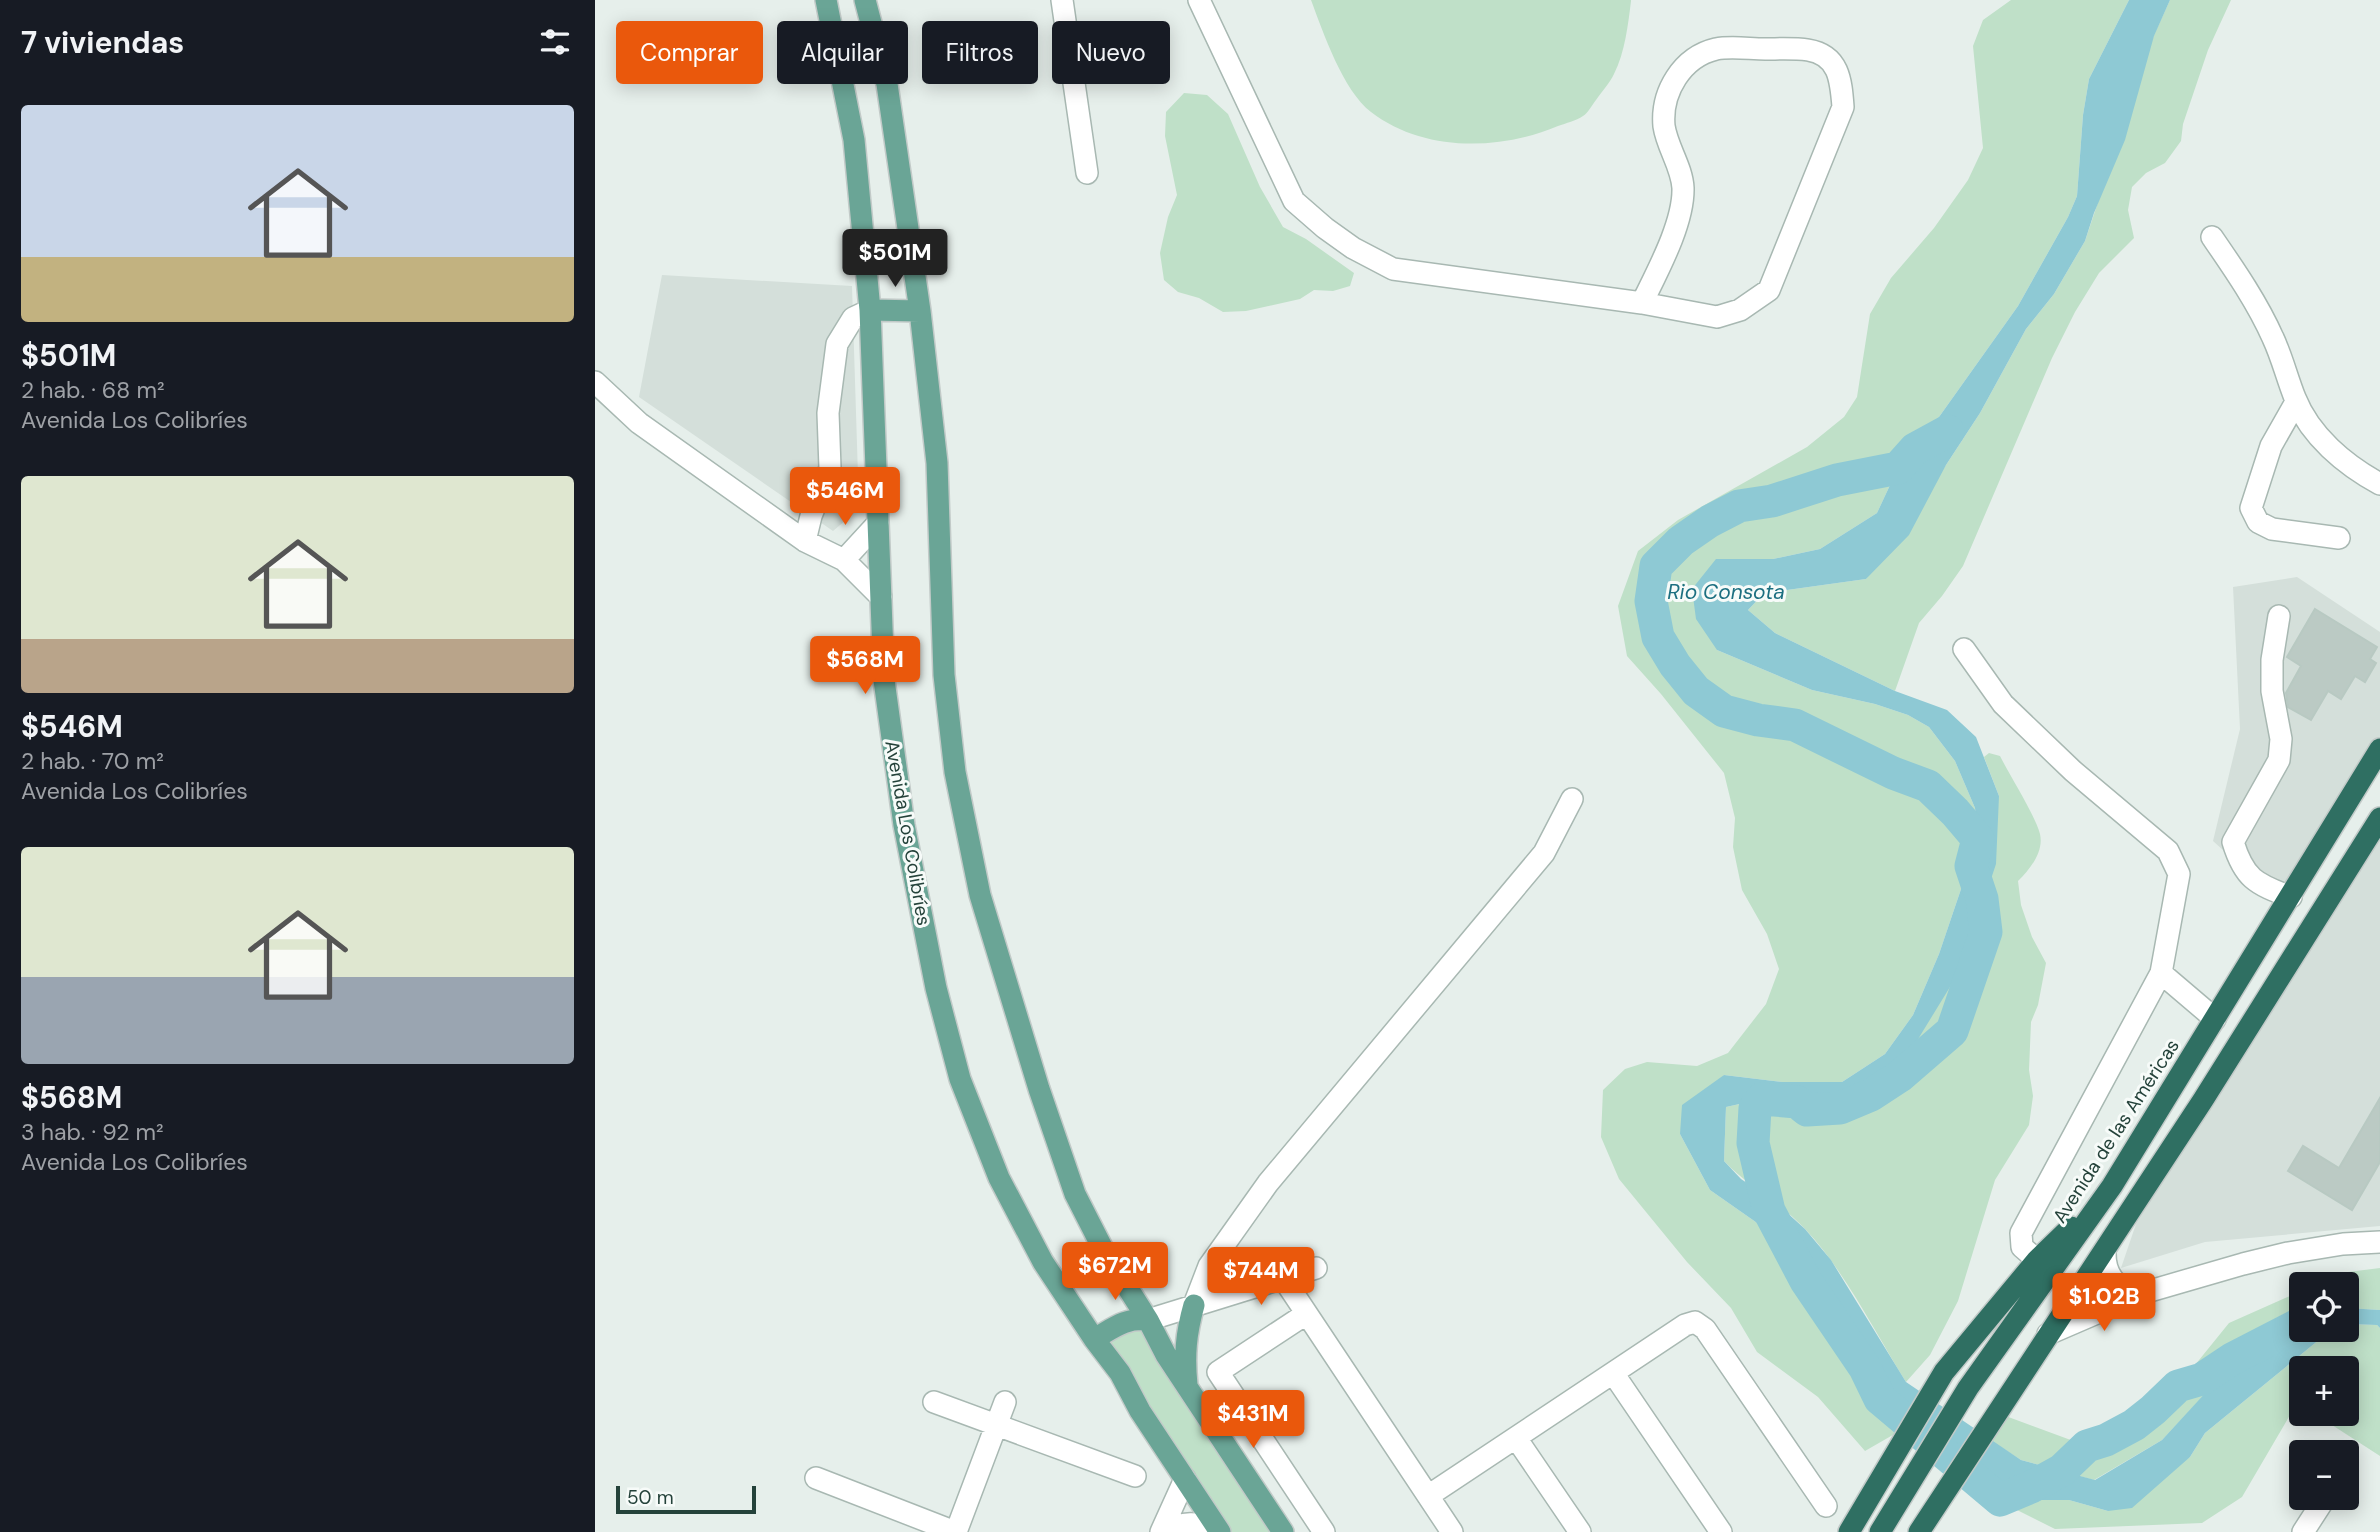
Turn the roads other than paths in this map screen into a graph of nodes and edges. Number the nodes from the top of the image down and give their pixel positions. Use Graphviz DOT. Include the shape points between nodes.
graph roads {
  1 [pos="826,0"];
  2 [pos="865,0"];
  3 [pos="1062,0"];
  4 [pos="1199,0"];
  5 [pos="1087,173"];
  6 [pos="2212,237"];
  7 [pos="1641,303"];
  8 [pos="870,310"];
  9 [pos="920,311"];
  10 [pos="595,382"];
  11 [pos="2296,402"];
  12 [pos="2380,485"];
  13 [pos="878,523"];
  14 [pos="2339,538"];
  15 [pos="805,541"];
  16 [pos="844,559"];
  17 [pos="881,597"];
  18 [pos="2280,616"];
  19 [pos="1963,649"];
  20 [pos="2380,749"];
  21 [pos="1572,799"];
  22 [pos="2380,818"];
  23 [pos="2291,897"];
  24 [pos="2161,973"];
  25 [pos="2215,1019"];
  26 [pos="2112,1186"];
  27 [pos="2380,1242"];
  28 [pos="2105,1250"];
  29 [pos="2037,1260"];
  30 [pos="1316,1268"];
  31 [pos="1283,1278"];
  32 [pos="2143,1293"];
  33 [pos="1193,1305"];
  34 [pos="1306,1314"];
  35 [pos="1148,1320"];
  36 [pos="2048,1334"];
  37 [pos="1094,1339"];
  38 [pos="1613,1373"];
  39 [pos="1188,1391"];
  40 [pos="934,1402"];
  41 [pos="1005,1402"];
  42 [pos="997,1424"];
  43 [pos="1516,1438"];
  44 [pos="1135,1476"];
  45 [pos="816,1478"];
  46 [pos="1185,1479"];
  47 [pos="1428,1496"];
  48 [pos="1826,1506"];
  49 [pos="2318,1510"];
  50 [pos="956,1532"];
  51 [pos="1163,1532"];
  52 [pos="1218,1532"];
  53 [pos="1283,1532"];
  54 [pos="1324,1532"];
  55 [pos="1452,1532"];
  56 [pos="1580,1532"];
  57 [pos="1721,1532"];
  58 [pos="1850,1532"];
  59 [pos="1880,1532"];
  60 [pos="1919,1532"];
  61 [pos="2303,1532"];
  1 -- 8 [label="main road, Avenida Los Colibríes" via="854,140"];
  2 -- 9 [label="main road" via="887,85"];
  3 -- 5 [label="street"];
  4 -- 7 [label="street" via="1294,201 1353,248 1393,269"];
  6 -- 11 [label="street" via="2273,337"];
  7 -- 7 [label="street" via="1717,317 1740,310 1769,290 1843,107 1837,66 1825,56 1807,50 1717,48 1697,57 1675,76 1667,96 1664,126 1683,187 1675,230"];
  8 -- 9 [label="main road"];
  8 -- 13 [label="main road, Avenida Los Colibríes"];
  8 -- 15 [label="street" via="853,318 837,344 828,413 830,468"];
  9 -- 35 [label="main road" via="937,463 944,674 955,772 980,895 1075,1194"];
  10 -- 15 [label="street" via="639,423"];
  11 -- 12 [label="street" via="2318,437 2356,472"];
  11 -- 14 [label="street" via="2271,446 2251,508 2259,522 2272,529"];
  13 -- 16 [label="street"];
  13 -- 17 [label="main road, Avenida Los Colibríes"];
  15 -- 16 [label="street"];
  16 -- 17 [label="street"];
  17 -- 37 [label="main road, Avenida Los Colibríes" via="884,680 904,825 936,988 960,1079 999,1178 1043,1262"];
  18 -- 23 [label="street" via="2272,671 2281,739 2279,760 2233,842 2241,866 2264,887"];
  19 -- 24 [label="street" via="2003,704 2168,851 2179,874"];
  20 -- 23 [label="highway, Avenida de las Américas"];
  21 -- 33 [label="street" via="1543,853 1268,1183 1209,1266"];
  22 -- 28 [label="highway"];
  23 -- 25 [label="highway, Avenida de las Américas"];
  24 -- 25 [label="street"];
  24 -- 29 [label="street" via="2021,1233 2022,1247"];
  25 -- 26 [label="highway, Avenida de las Américas"];
  26 -- 29 [label="highway"];
  26 -- 59 [label="highway, Avenida de las Américas" via="1968,1388"];
  27 -- 32 [label="street" via="2288,1253"];
  28 -- 32 [label="street" via="2109,1276 2130,1292"];
  28 -- 36 [label="highway"];
  29 -- 58 [label="highway" via="1944,1372"];
  30 -- 31 [label="street"];
  31 -- 33 [label="street"];
  31 -- 34 [label="street"];
  32 -- 36 [label="street"];
  33 -- 35 [label="street"];
  33 -- 39 [label="main road" via="1186,1333"];
  34 -- 47 [label="street"];
  34 -- 54 [label="street" via="1218,1372"];
  35 -- 37 [label="main road" via="1124,1321"];
  35 -- 39 [label="main road"];
  36 -- 60 [label="highway"];
  37 -- 46 [label="main road, Avenida Los Colibríes"];
  38 -- 43 [label="street"];
  38 -- 48 [label="street" via="1695,1322 1705,1329"];
  38 -- 57 [label="street"];
  39 -- 53 [label="main road"];
  40 -- 42 [label="street"];
  41 -- 42 [label="street"];
  42 -- 44 [label="street"];
  42 -- 50 [label="street"];
  43 -- 47 [label="street"];
  43 -- 56 [label="street"];
  45 -- 50 [label="street"];
  46 -- 51 [label="street"];
  46 -- 52 [label="main road, Avenida Los Colibríes"];
  47 -- 55 [label="street"];
  49 -- 61 [label="street"];
  51 -- 52 [label="street" via="1192,1523"];
}
